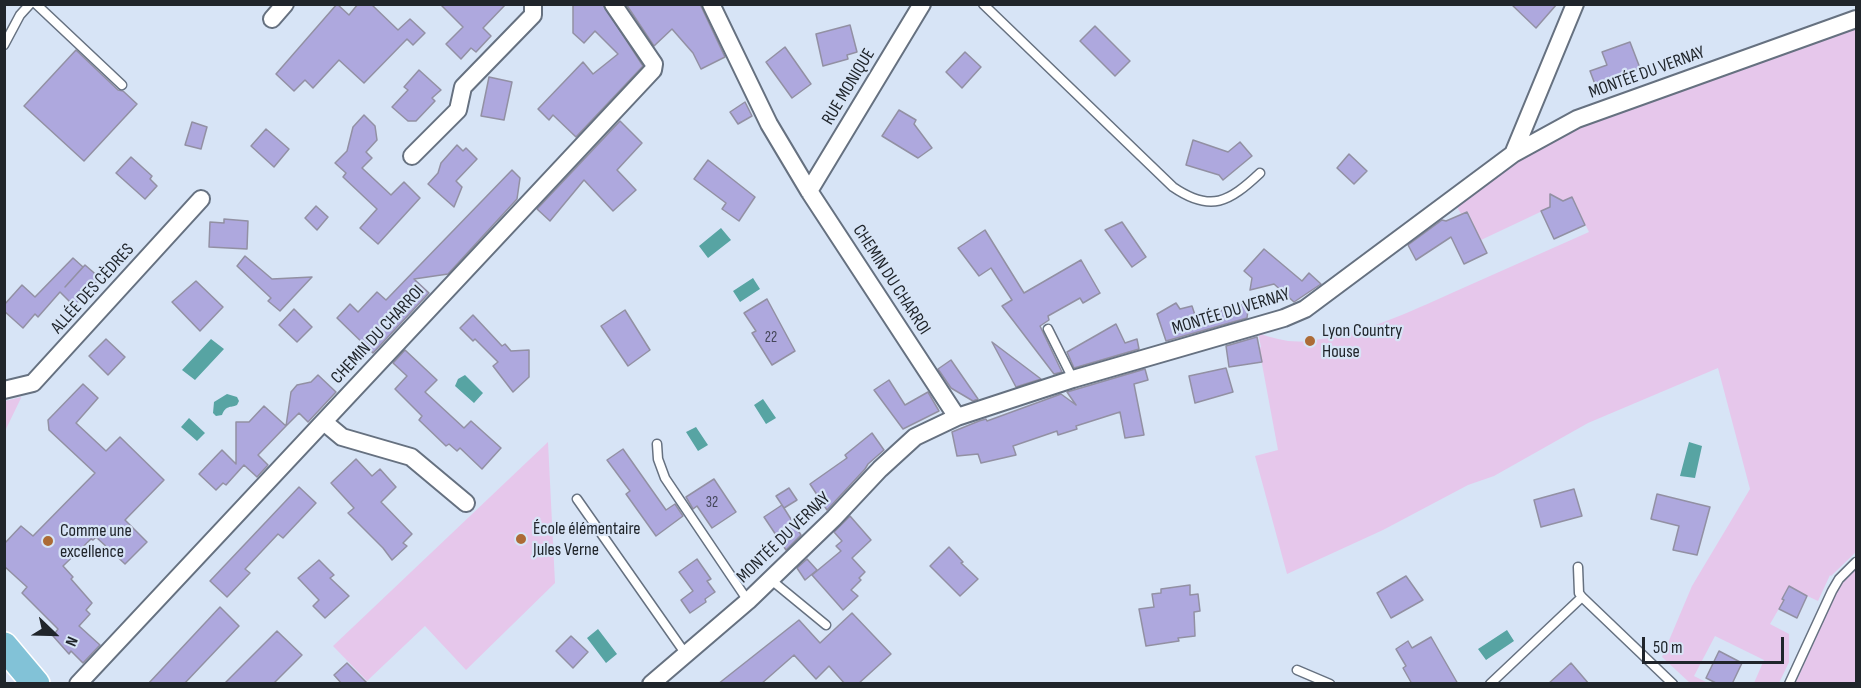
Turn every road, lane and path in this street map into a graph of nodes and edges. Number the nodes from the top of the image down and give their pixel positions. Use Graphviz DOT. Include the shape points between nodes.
graph roads {
  1 [pos="30,4"];
  2 [pos="36,4"];
  3 [pos="285,4"];
  4 [pos="532,4"];
  5 [pos="613,4"];
  6 [pos="711,4"];
  7 [pos="922,4"];
  8 [pos="983,4"];
  9 [pos="1575,4"];
  10 [pos="272,19"];
  11 [pos="1857,19"];
  12 [pos="4,45"];
  13 [pos="122,85"];
  14 [pos="1513,154"];
  15 [pos="412,156"];
  16 [pos="1260,173"];
  17 [pos="809,190"];
  18 [pos="201,199"];
  19 [pos="1048,329"];
  20 [pos="1073,379"];
  21 [pos="4,390"];
  22 [pos="957,417"];
  23 [pos="324,422"];
  24 [pos="657,444"];
  25 [pos="576,499"];
  26 [pos="466,502"];
  27 [pos="1857,562"];
  28 [pos="1578,567"];
  29 [pos="770,579"];
  30 [pos="1582,597"];
  31 [pos="748,601"];
  32 [pos="826,625"];
  33 [pos="4,646"];
  34 [pos="685,653"];
  35 [pos="1297,670"];
  36 [pos="36,684"];
  37 [pos="78,684"];
  38 [pos="651,684"];
  39 [pos="1330,684"];
  40 [pos="1490,684"];
  41 [pos="1673,684"];
  42 [pos="1789,684"];
  1 -- 12 [label="lane"];
  2 -- 13 [label="lane"];
  3 -- 10 [label="street"];
  4 -- 15 [label="street" via="533,15 463,87 458,110"];
  5 -- 23 [label="street, CHEMIN DU CHARROI" via="654,64 653,70"];
  6 -- 17 [label="street, CHEMIN DU CHARROI" via="769,124"];
  7 -- 17 [label="street, RUE MONIQUE"];
  8 -- 16 [label="lane" via="1185,195 1211,202 1224,200"];
  9 -- 14 [label="street"];
  11 -- 14 [label="street, MONTÉE DU VERNAY" via="1577,119"];
  14 -- 20 [label="street, MONTÉE DU VERNAY" via="1305,309"];
  17 -- 22 [label="street, CHEMIN DU CHARROI"];
  18 -- 21 [label="street, ALLÉE DES CÈDRES" via="33,383"];
  19 -- 20 [label="lane"];
  20 -- 22 [label="street, MONTÉE DU VERNAY"];
  22 -- 29 [label="street, MONTÉE DU VERNAY" via="911,440"];
  23 -- 26 [label="street" via="342,437 411,458"];
  23 -- 37 [label="street, CHEMIN DU CHARROI"];
  24 -- 31 [label="lane" via="665,478"];
  25 -- 34 [label="lane"];
  27 -- 42 [label="lane" via="1832,591"];
  28 -- 30 [label="lane"];
  29 -- 31 [label="street, MONTÉE DU VERNAY"];
  29 -- 32 [label="lane"];
  30 -- 40 [label="lane"];
  30 -- 41 [label="lane"];
  31 -- 34 [label="street, MONTÉE DU VERNAY"];
  33 -- 36 [label="main road"];
  34 -- 38 [label="street, MONTÉE DU VERNAY"];
  35 -- 39 [label="lane"];
}
